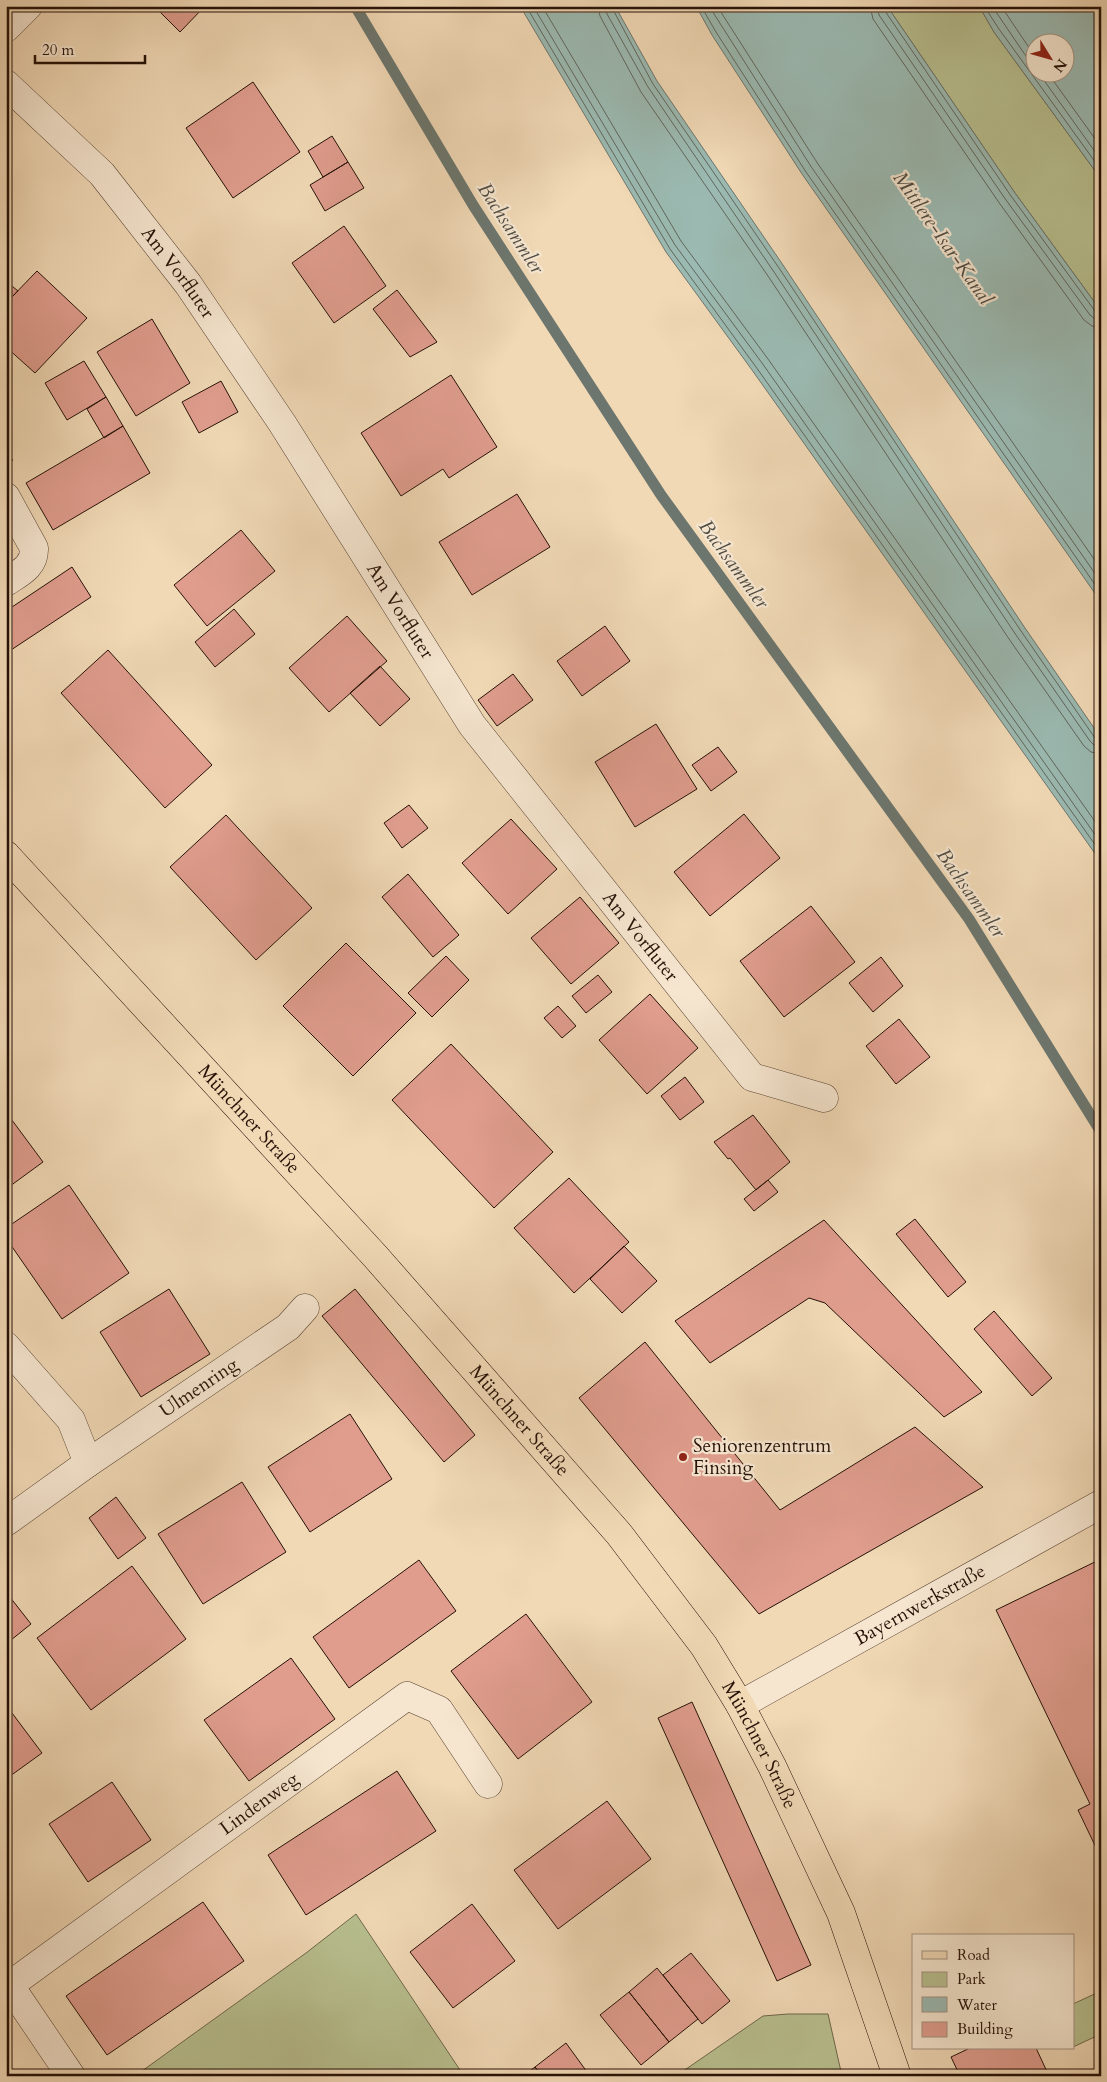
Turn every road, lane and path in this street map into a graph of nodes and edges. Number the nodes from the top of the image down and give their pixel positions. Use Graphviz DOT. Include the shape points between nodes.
graph roads {
  1 [pos="28,6"];
  2 [pos="6,28"];
  3 [pos="6,84"];
  4 [pos="6,497"];
  5 [pos="6,582"];
  6 [pos="6,855"];
  7 [pos="824,1098"];
  8 [pos="305,1308"];
  9 [pos="6,1346"];
  10 [pos="88,1463"];
  11 [pos="1101,1504"];
  12 [pos="6,1522"];
  13 [pos="740,1705"];
  14 [pos="488,1784"];
  15 [pos="8,1982"];
  16 [pos="71,2076"];
  17 [pos="897,2076"];
  1 -- 2 [label="street"];
  3 -- 7 [label="street, Am Vorfluter" via="102,174 188,284 282,423 472,725 752,1078"];
  4 -- 5 [label="street" via="34,548 35,557 25,570"];
  6 -- 13 [label="main road, Münchner Straße" via="375,1256 619,1534 704,1646"];
  8 -- 10 [label="street, Ulmenring" via="288,1327"];
  9 -- 10 [label="street" via="71,1420"];
  10 -- 12 [label="street, Ulmenring"];
  11 -- 13 [label="street, Bayernwerkstraße"];
  13 -- 17 [label="main road, Münchner Straße" via="841,1913"];
  14 -- 15 [label="street, Lindenweg" via="439,1710 407,1696"];
  15 -- 16 [label="street"];
}
